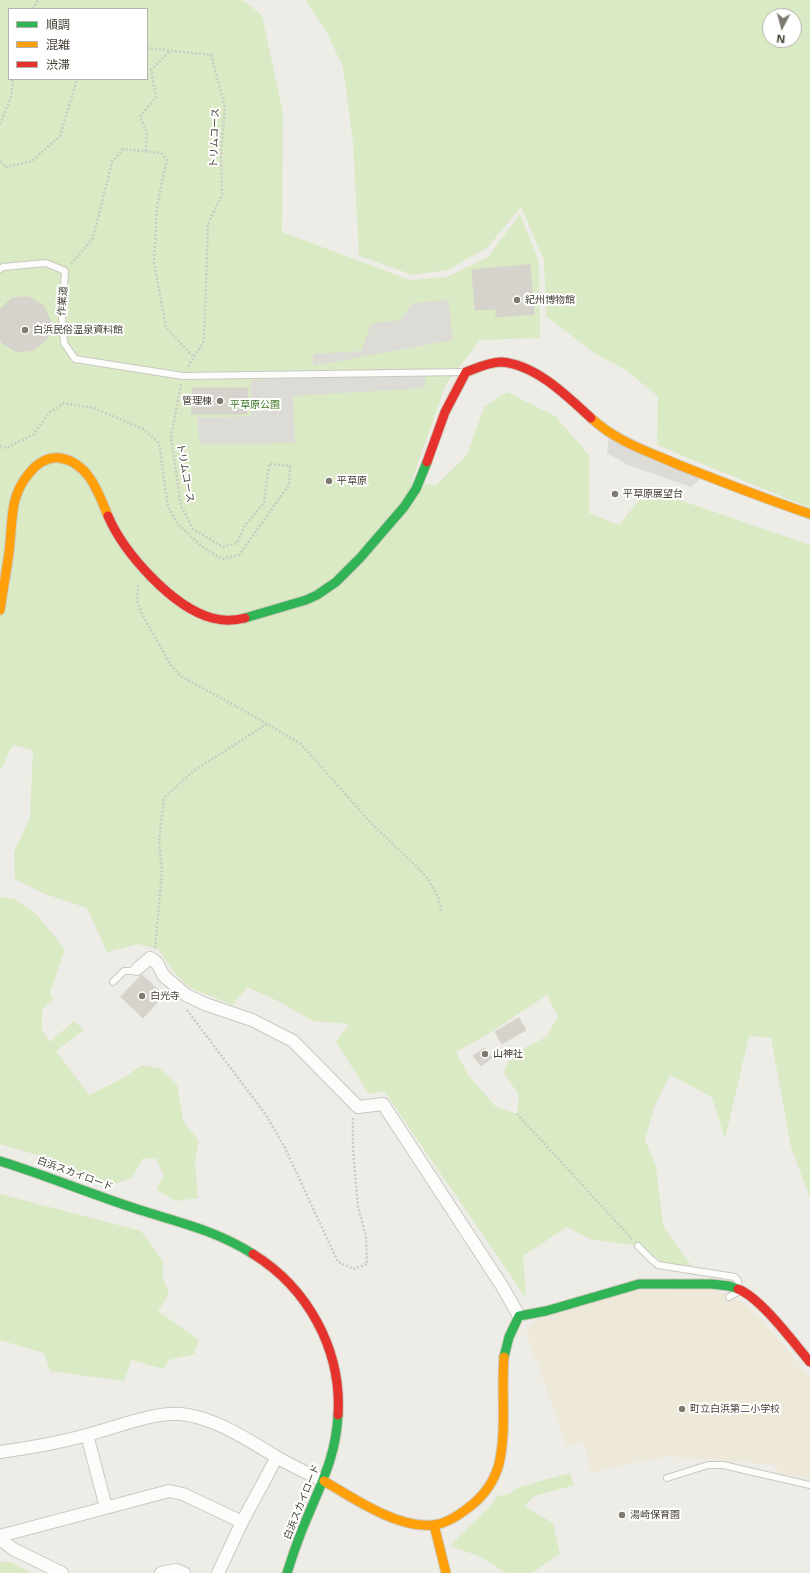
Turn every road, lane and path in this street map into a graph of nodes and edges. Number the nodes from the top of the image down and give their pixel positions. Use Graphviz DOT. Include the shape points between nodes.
graph roads {
  1 [pos="148,48"];
  2 [pos="170,51"];
  3 [pos="13,80"];
  4 [pos="77,80"];
  5 [pos="0,124"];
  6 [pos="146,151"];
  7 [pos="0,161"];
  8 [pos="0,269"];
  9 [pos="66,272"];
  10 [pos="194,357"];
  11 [pos="466,372"];
  12 [pos="183,376"];
  13 [pos="0,446"];
  14 [pos="810,514"];
  15 [pos="140,566"];
  16 [pos="0,610"];
  17 [pos="267,724"];
  18 [pos="442,912"];
  19 [pos="157,963"];
  20 [pos="136,969"];
  21 [pos="113,982"];
  22 [pos="183,1004"];
  23 [pos="358,1107"];
  24 [pos="517,1114"];
  25 [pos="0,1161"];
  26 [pos="37,1183"];
  27 [pos="141,1210"];
  28 [pos="626,1230"];
  29 [pos="638,1246"];
  30 [pos="739,1290"];
  31 [pos="729,1297"];
  32 [pos="519,1316"];
  33 [pos="810,1362"];
  34 [pos="87,1435"];
  35 [pos="0,1452"];
  36 [pos="276,1457"];
  37 [pos="667,1478"];
  38 [pos="324,1481"];
  39 [pos="810,1485"];
  40 [pos="106,1507"];
  41 [pos="242,1522"];
  42 [pos="434,1525"];
  43 [pos="0,1536"];
  44 [pos="0,1539"];
  45 [pos="62,1573"];
  46 [pos="161,1573"];
  47 [pos="184,1573"];
  48 [pos="218,1573"];
  49 [pos="286,1573"];
  50 [pos="446,1573"];
  1 -- 2 [label="path, トリムコース"];
  2 -- 6 [label="path" via="151,70 156,97 140,117 147,132"];
  2 -- 10 [label="path, トリムコース" via="211,54 225,107 220,152 222,196 208,224 204,340"];
  3 -- 5 [label="path" via="12,97"];
  4 -- 7 [label="path" via="60,136 32,161 6,167"];
  6 -- 9 [label="path" via="123,149 112,162 93,238"];
  6 -- 10 [label="path" via="161,153 167,160 156,206 154,262 166,328"];
  8 -- 9 [label="lane, 作業道" via="46,263"];
  9 -- 12 [label="lane, 作業道" via="62,318 64,343 75,359"];
  10 -- 12 [label="path, トリムコース"];
  11 -- 12 [label="lane, 作業道"];
  11 -- 14 [label="street" via="500,362 516,364 532,371 567,396 604,430 629,444 741,490"];
  11 -- 15 [label="street" via="442,418 424,474 411,498 341,579 317,596 234,621 221,620 208,617 182,602"];
  12 -- 13 [label="path, トリムコース" via="171,437 181,506 193,529 223,547 237,543 245,525 264,503 270,464 290,466 289,485 239,556 222,559 201,546 177,522 168,507 159,443 143,429 94,408 64,404 49,413 33,435 6,448"];
  15 -- 16 [label="street" via="117,536 96,487 87,474 66,459 46,460 28,474 15,500"];
  15 -- 17 [label="path" via="137,601 172,668 182,678"];
  17 -- 18 [label="path" via="301,744 371,823 419,868 438,897"];
  17 -- 19 [label="path" via="192,772 164,798 159,842 162,872 155,950"];
  19 -- 20 [label="street" via="150,958"];
  19 -- 23 [label="street" via="164,976 186,995 204,1004 252,1020 293,1041"];
  20 -- 21 [label="lane" via="124,970"];
  22 -- 23 [label="path" via="266,1116 285,1148 338,1262 354,1269 367,1264 366,1238 358,1207 353,1149 353,1117"];
  23 -- 32 [label="street" via="383,1104"];
  24 -- 28 [label="path"];
  25 -- 27 [label="street, 白浜スカイロード"];
  26 -- 27 [label="street, 白浜スカイロード"];
  27 -- 38 [label="street, 白浜スカイロード" via="200,1228 254,1254 276,1269 308,1304 328,1344 338,1390 338,1417"];
  29 -- 30 [label="lane" via="658,1265 735,1277"];
  30 -- 31 [label="lane"];
  30 -- 32 [label="street" via="712,1284 639,1284 546,1311"];
  30 -- 33 [label="street" via="745,1292 773,1318"];
  32 -- 42 [label="street" via="512,1327 504,1359 503,1425 497,1470 489,1486 471,1508"];
  34 -- 35 [label="street"];
  34 -- 36 [label="street" via="136,1421 180,1414 222,1426"];
  34 -- 40 [label="street"];
  36 -- 38 [label="street"];
  36 -- 41 [label="street"];
  37 -- 39 [label="lane" via="708,1464 723,1464"];
  38 -- 42 [label="street" via="384,1515 408,1524"];
  38 -- 49 [label="street, 白浜スカイロード" via="305,1521"];
  40 -- 41 [label="street" via="169,1491 183,1494"];
  40 -- 43 [label="street"];
  41 -- 48 [label="street"];
  42 -- 50 [label="street"];
  44 -- 45 [label="street" via="13,1549"];
  46 -- 47 [label="street" via="176,1570"];
}
